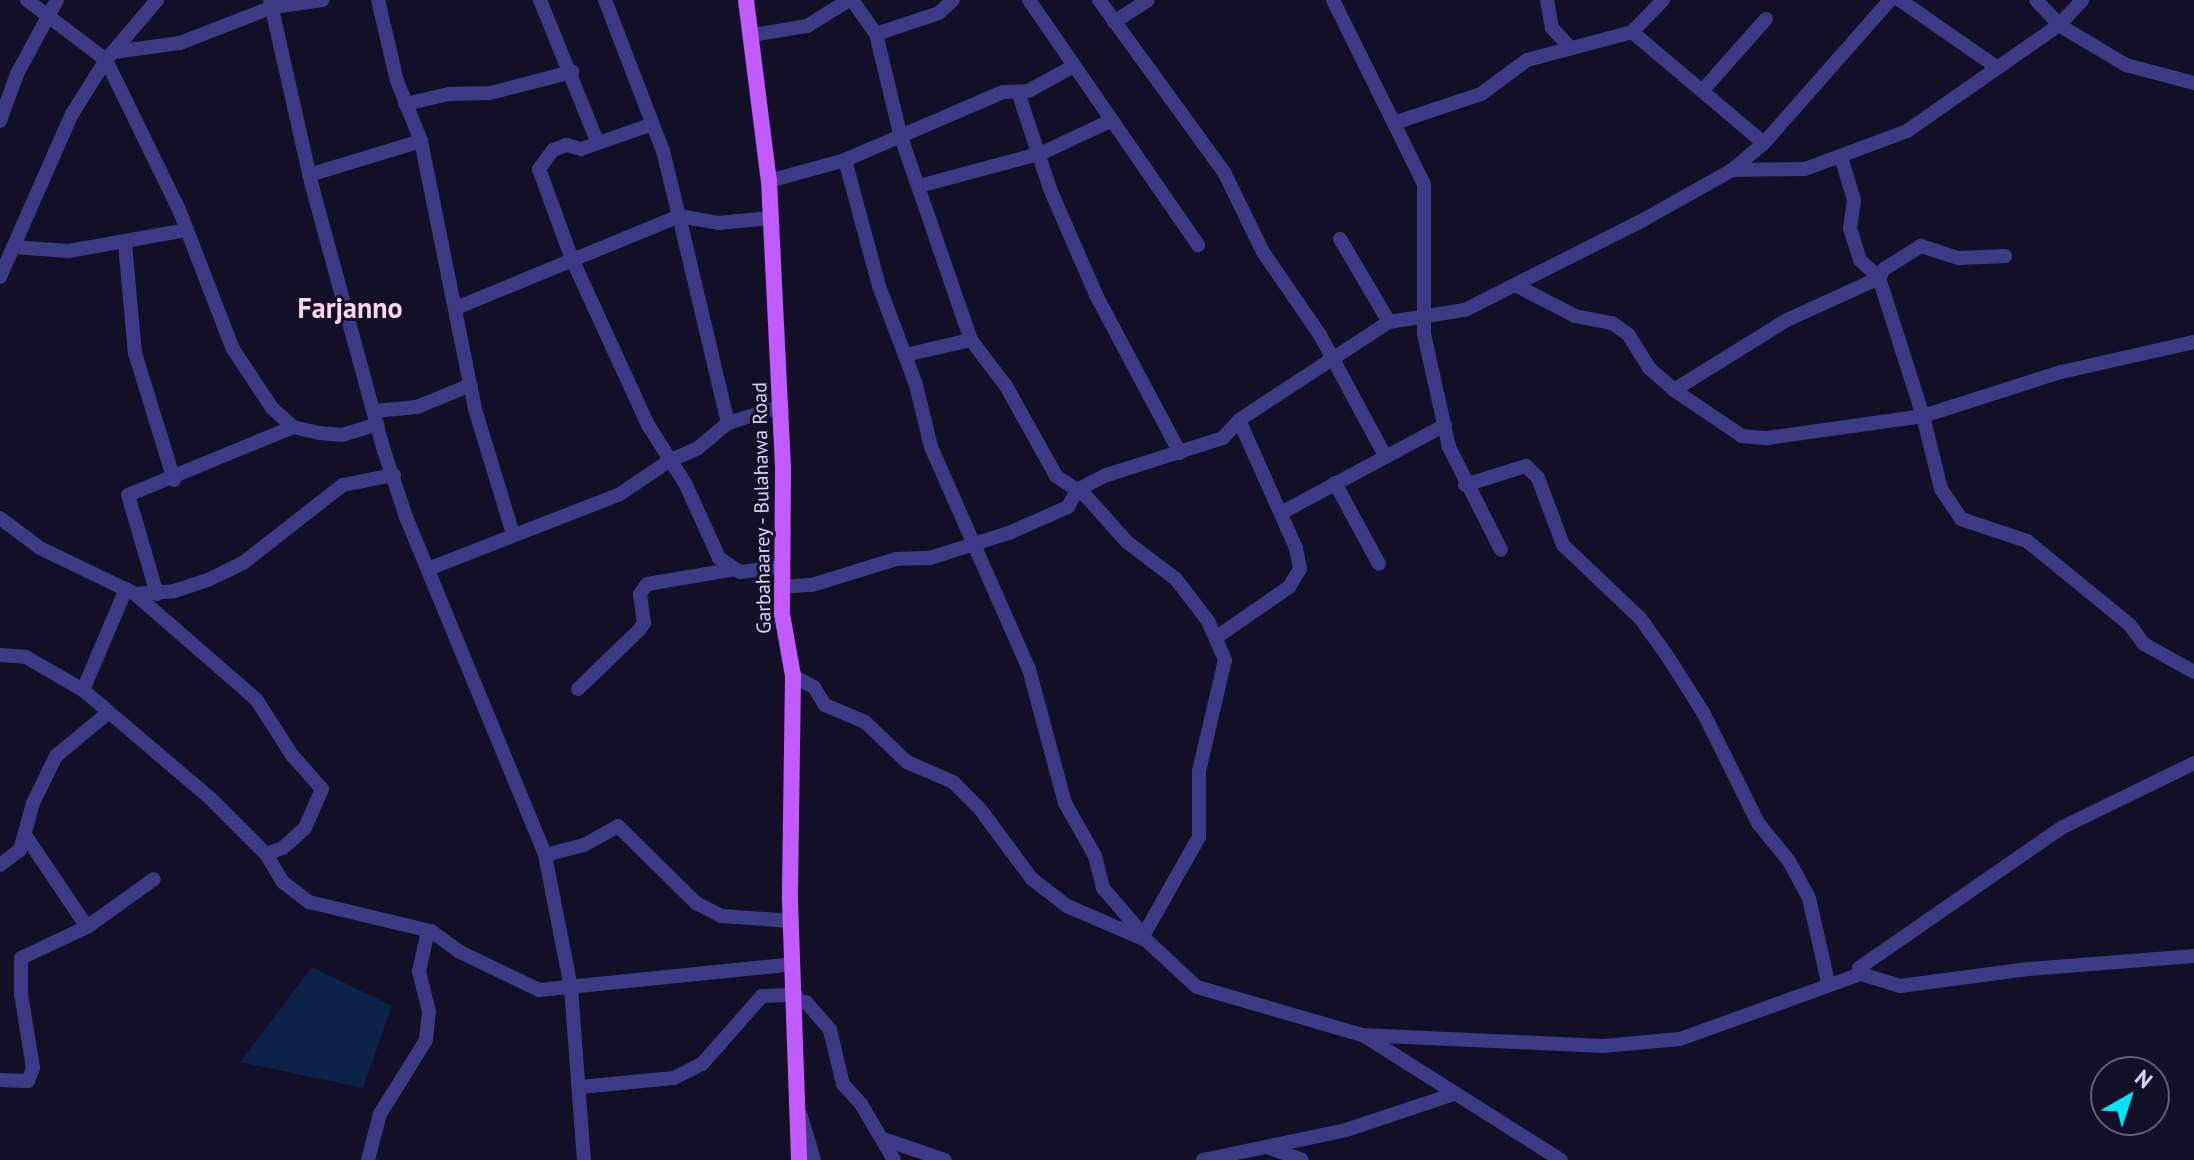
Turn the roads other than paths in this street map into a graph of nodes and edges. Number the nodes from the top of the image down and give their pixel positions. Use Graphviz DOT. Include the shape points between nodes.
graph roads {
  1 [pos="27,0"];
  2 [pos="57,0"];
  3 [pos="157,0"];
  4 [pos="323,0"];
  5 [pos="378,0"];
  6 [pos="540,0"];
  7 [pos="605,0"];
  8 [pos="746,0"];
  9 [pos="851,0"];
  10 [pos="930,0"];
  11 [pos="953,0"];
  12 [pos="1029,0"];
  13 [pos="1099,0"];
  14 [pos="1148,0"];
  15 [pos="1333,0"];
  16 [pos="1547,0"];
  17 [pos="1663,0"];
  18 [pos="1890,0"];
  19 [pos="1900,0"];
  20 [pos="2036,0"];
  21 [pos="2082,0"];
  22 [pos="272,4"];
  23 [pos="939,13"];
  24 [pos="48,16"];
  25 [pos="1766,19"];
  26 [pos="1114,22"];
  27 [pos="2059,25"];
  28 [pos="1632,32"];
  29 [pos="876,34"];
  30 [pos="753,35"];
  31 [pos="1569,46"];
  32 [pos="110,56"];
  33 [pos="1074,66"];
  34 [pos="1995,66"];
  35 [pos="572,72"];
  36 [pos="6,81"];
  37 [pos="2194,83"];
  38 [pos="1703,90"];
  39 [pos="1018,92"];
  40 [pos="405,104"];
  41 [pos="0,121"];
  42 [pos="1110,121"];
  43 [pos="1394,123"];
  44 [pos="650,125"];
  45 [pos="901,137"];
  46 [pos="421,141"];
  47 [pos="597,141"];
  48 [pos="1764,143"];
  49 [pos="1042,153"];
  50 [pos="1841,157"];
  51 [pos="845,160"];
  52 [pos="1732,170"];
  53 [pos="309,175"];
  54 [pos="769,181"];
  55 [pos="919,186"];
  56 [pos="679,216"];
  57 [pos="771,218"];
  58 [pos="187,230"];
  59 [pos="1340,239"];
  60 [pos="125,244"];
  61 [pos="1198,245"];
  62 [pos="13,247"];
  63 [pos="2005,256"];
  64 [pos="572,259"];
  65 [pos="0,277"];
  66 [pos="1879,278"];
  67 [pos="1517,286"];
  68 [pos="456,308"];
  69 [pos="1422,317"];
  70 [pos="1389,322"];
  71 [pos="971,340"];
  72 [pos="2194,342"];
  73 [pos="905,355"];
  74 [pos="1334,359"];
  75 [pos="471,385"];
  76 [pos="1674,390"];
  77 [pos="779,407"];
  78 [pos="1923,416"];
  79 [pos="376,417"];
  80 [pos="1239,420"];
  81 [pos="728,423"];
  82 [pos="1445,425"];
  83 [pos="293,427"];
  84 [pos="1180,453"];
  85 [pos="1384,454"];
  86 [pos="669,461"];
  87 [pos="394,475"];
  88 [pos="174,480"];
  89 [pos="1335,483"];
  90 [pos="1465,485"];
  91 [pos="1077,490"];
  92 [pos="1281,513"];
  93 [pos="0,518"];
  94 [pos="513,534"];
  95 [pos="972,545"];
  96 [pos="1501,550"];
  97 [pos="1379,564"];
  98 [pos="781,567"];
  99 [pos="428,569"];
  100 [pos="731,570"];
  101 [pos="781,587"];
  102 [pos="131,592"];
  103 [pos="157,594"];
  104 [pos="1217,637"];
  105 [pos="0,655"];
  106 [pos="2194,672"];
  107 [pos="793,676"];
  108 [pos="578,689"];
  109 [pos="83,690"];
  110 [pos="109,712"];
  111 [pos="2194,763"];
  112 [pos="25,835"];
  113 [pos="266,854"];
  114 [pos="545,855"];
  115 [pos="0,865"];
  116 [pos="154,879"];
  117 [pos="791,921"];
  118 [pos="87,927"];
  119 [pos="428,931"];
  120 [pos="1145,938"];
  121 [pos="2194,956"];
  122 [pos="793,964"];
  123 [pos="1861,974"];
  124 [pos="1828,982"];
  125 [pos="571,988"];
  126 [pos="796,998"];
  127 [pos="1362,1035"];
  128 [pos="0,1080"];
  129 [pos="580,1087"];
  130 [pos="1451,1095"];
  131 [pos="797,1104"];
  132 [pos="883,1139"];
  133 [pos="1267,1147"];
  134 [pos="368,1160"];
  135 [pos="584,1160"];
  136 [pos="799,1160"];
  137 [pos="814,1160"];
  138 [pos="894,1160"];
  139 [pos="945,1160"];
  140 [pos="1203,1160"];
  141 [pos="1302,1160"];
  142 [pos="1561,1160"];
  1 -- 24 [label="street"];
  2 -- 24 [label="street"];
  3 -- 32 [label="street"];
  4 -- 22 [label="street"];
  5 -- 40 [label="street"];
  6 -- 35 [label="street"];
  7 -- 44 [label="street"];
  8 -- 30 [label="main road, Garbahaarey - Bulahawa Road"];
  9 -- 29 [label="street"];
  9 -- 30 [label="street" via="807,26"];
  10 -- 23 [label="street"];
  11 -- 23 [label="street"];
  12 -- 33 [label="street"];
  13 -- 26 [label="street"];
  14 -- 26 [label="street"];
  15 -- 43 [label="street"];
  16 -- 31 [label="street" via="1552,28"];
  17 -- 28 [label="street"];
  18 -- 48 [label="street"];
  19 -- 34 [label="street"];
  20 -- 27 [label="street"];
  21 -- 27 [label="street"];
  22 -- 32 [label="street" via="180,43"];
  22 -- 53 [label="street"];
  23 -- 29 [label="street"];
  24 -- 32 [label="street"];
  24 -- 36 [label="street"];
  25 -- 38 [label="street"];
  26 -- 74 [label="street" via="1224,172 1263,252"];
  27 -- 34 [label="street"];
  27 -- 37 [label="street" via="2126,65"];
  28 -- 31 [label="street"];
  28 -- 38 [label="street"];
  29 -- 45 [label="street"];
  30 -- 54 [label="main road, Garbahaarey - Bulahawa Road"];
  31 -- 43 [label="street" via="1527,60 1499,86 1451,108"];
  32 -- 58 [label="street"];
  32 -- 62 [label="street" via="72,114"];
  33 -- 39 [label="street"];
  33 -- 42 [label="street"];
  34 -- 50 [label="street" via="1907,131"];
  35 -- 40 [label="street" via="490,93 449,94"];
  35 -- 47 [label="street"];
  36 -- 41 [label="street"];
  38 -- 48 [label="street"];
  39 -- 45 [label="street" via="1003,92"];
  39 -- 49 [label="street"];
  40 -- 46 [label="street"];
  42 -- 49 [label="street"];
  42 -- 61 [label="street"];
  43 -- 69 [label="street" via="1424,184"];
  44 -- 47 [label="street"];
  44 -- 56 [label="street" via="669,167"];
  45 -- 51 [label="street"];
  45 -- 55 [label="street"];
  46 -- 53 [label="street"];
  46 -- 68 [label="street"];
  47 -- 64 [label="street" via="581,149 567,145 553,150 539,169"];
  48 -- 52 [label="street"];
  49 -- 55 [label="street"];
  49 -- 84 [label="street" via="1050,189 1096,295"];
  50 -- 52 [label="street" via="1805,169"];
  50 -- 66 [label="street" via="1854,200 1853,240 1860,260"];
  51 -- 54 [label="street"];
  51 -- 73 [label="street" via="870,257"];
  52 -- 67 [label="street"];
  53 -- 79 [label="street"];
  54 -- 57 [label="main road, Garbahaarey - Bulahawa Road"];
  55 -- 71 [label="street"];
  56 -- 57 [label="street" via="718,223"];
  56 -- 64 [label="street"];
  56 -- 81 [label="street"];
  57 -- 77 [label="main road, Garbahaarey - Bulahawa Road"];
  58 -- 60 [label="street"];
  58 -- 83 [label="street" via="233,349 258,391"];
  59 -- 70 [label="street"];
  60 -- 62 [label="street" via="50,252"];
  60 -- 88 [label="street" via="135,353"];
  62 -- 65 [label="street"];
  63 -- 66 [label="street" via="1959,258 1928,244 1884,269"];
  64 -- 68 [label="street"];
  64 -- 86 [label="street"];
  66 -- 76 [label="street" via="1787,320"];
  66 -- 78 [label="street"];
  67 -- 69 [label="street" via="1454,314"];
  67 -- 76 [label="street" via="1575,316 1612,323 1628,334 1649,368"];
  68 -- 75 [label="street"];
  69 -- 70 [label="street"];
  69 -- 82 [label="street"];
  70 -- 74 [label="street"];
  71 -- 73 [label="street"];
  71 -- 91 [label="street" via="1006,386 1050,468"];
  72 -- 78 [label="street" via="2061,372"];
  73 -- 95 [label="street" via="931,447"];
  74 -- 80 [label="street"];
  74 -- 85 [label="street"];
  75 -- 79 [label="street"];
  75 -- 94 [label="street" via="492,477"];
  76 -- 78 [label="street" via="1742,436 1767,438"];
  77 -- 81 [label="street"];
  77 -- 98 [label="main road, Garbahaarey - Bulahawa Road"];
  78 -- 106 [label="street" via="1941,489 1961,519 2027,541 2130,625 2144,644"];
  79 -- 83 [label="street" via="342,435"];
  79 -- 87 [label="street"];
  80 -- 84 [label="street" via="1223,438"];
  80 -- 92 [label="street"];
  81 -- 86 [label="street" via="698,448"];
  82 -- 85 [label="street"];
  82 -- 90 [label="street"];
  83 -- 88 [label="street"];
  84 -- 91 [label="street" via="1159,455"];
  85 -- 89 [label="street"];
  86 -- 94 [label="street" via="620,494"];
  86 -- 100 [label="street" via="685,483 714,549"];
  87 -- 99 [label="street"];
  87 -- 103 [label="street" via="343,485 243,563 198,584"];
  88 -- 103 [label="street" via="128,495"];
  89 -- 92 [label="street"];
  89 -- 97 [label="street"];
  90 -- 96 [label="street"];
  90 -- 124 [label="street" via="1526,466 1538,478 1563,545 1640,618 1668,657 1704,714 1758,823 1789,861 1809,898"];
  91 -- 95 [label="street" via="1068,507"];
  91 -- 104 [label="street" via="1127,542 1176,579"];
  92 -- 104 [label="street" via="1296,548 1298,576"];
  93 -- 102 [label="street" via="40,548"];
  94 -- 99 [label="street"];
  95 -- 101 [label="street" via="930,558 864,566 812,585"];
  95 -- 120 [label="street" via="1029,669 1070,814 1095,856 1103,888"];
  98 -- 100 [label="street"];
  98 -- 101 [label="main road, Garbahaarey - Bulahawa Road"];
  99 -- 114 [label="street"];
  100 -- 108 [label="street" via="647,584 640,594 644,623"];
  101 -- 107 [label="main road, Garbahaarey - Bulahawa Road" via="783,636"];
  102 -- 103 [label="street"];
  102 -- 109 [label="street"];
  102 -- 113 [label="street" via="244,684 322,789 305,828 283,848"];
  104 -- 120 [label="street" via="1225,660 1199,771 1199,837"];
  105 -- 109 [label="street" via="26,657"];
  107 -- 117 [label="main road, Garbahaarey - Bulahawa Road"];
  107 -- 120 [label="street" via="814,687 825,705 865,722 898,756 953,782 1052,896"];
  109 -- 110 [label="street"];
  110 -- 112 [label="street" via="72,737 56,756"];
  110 -- 113 [label="street"];
  111 -- 123 [label="street" via="2063,827 1859,968"];
  112 -- 115 [label="street" via="15,857"];
  112 -- 118 [label="street"];
  113 -- 119 [label="street" via="283,882 309,902"];
  114 -- 117 [label="street" via="584,845 618,826 696,903 722,916"];
  114 -- 125 [label="street"];
  116 -- 118 [label="street"];
  117 -- 122 [label="main road, Garbahaarey - Bulahawa Road"];
  118 -- 128 [label="street" via="21,958 33,1068 28,1081"];
  119 -- 125 [label="street" via="539,990"];
  119 -- 134 [label="street" via="419,971 429,1012 426,1040 380,1114"];
  120 -- 127 [label="street" via="1197,987"];
  121 -- 123 [label="street" via="1900,986"];
  122 -- 125 [label="street"];
  122 -- 126 [label="main road, Garbahaarey - Bulahawa Road"];
  123 -- 124 [label="street"];
  124 -- 127 [label="street" via="1680,1039 1603,1046"];
  125 -- 129 [label="street"];
  126 -- 129 [label="street" via="762,996 702,1064 674,1078"];
  126 -- 131 [label="main road, Garbahaarey - Bulahawa Road"];
  126 -- 132 [label="street" via="830,1030 843,1084"];
  127 -- 130 [label="street"];
  129 -- 135 [label="street"];
  130 -- 133 [label="street" via="1346,1130"];
  130 -- 142 [label="street"];
  131 -- 136 [label="main road, Garbahaarey - Bulahawa Road"];
  131 -- 137 [label="street"];
  132 -- 138 [label="street"];
  132 -- 139 [label="street"];
  133 -- 140 [label="street"];
  133 -- 141 [label="street"];
}
